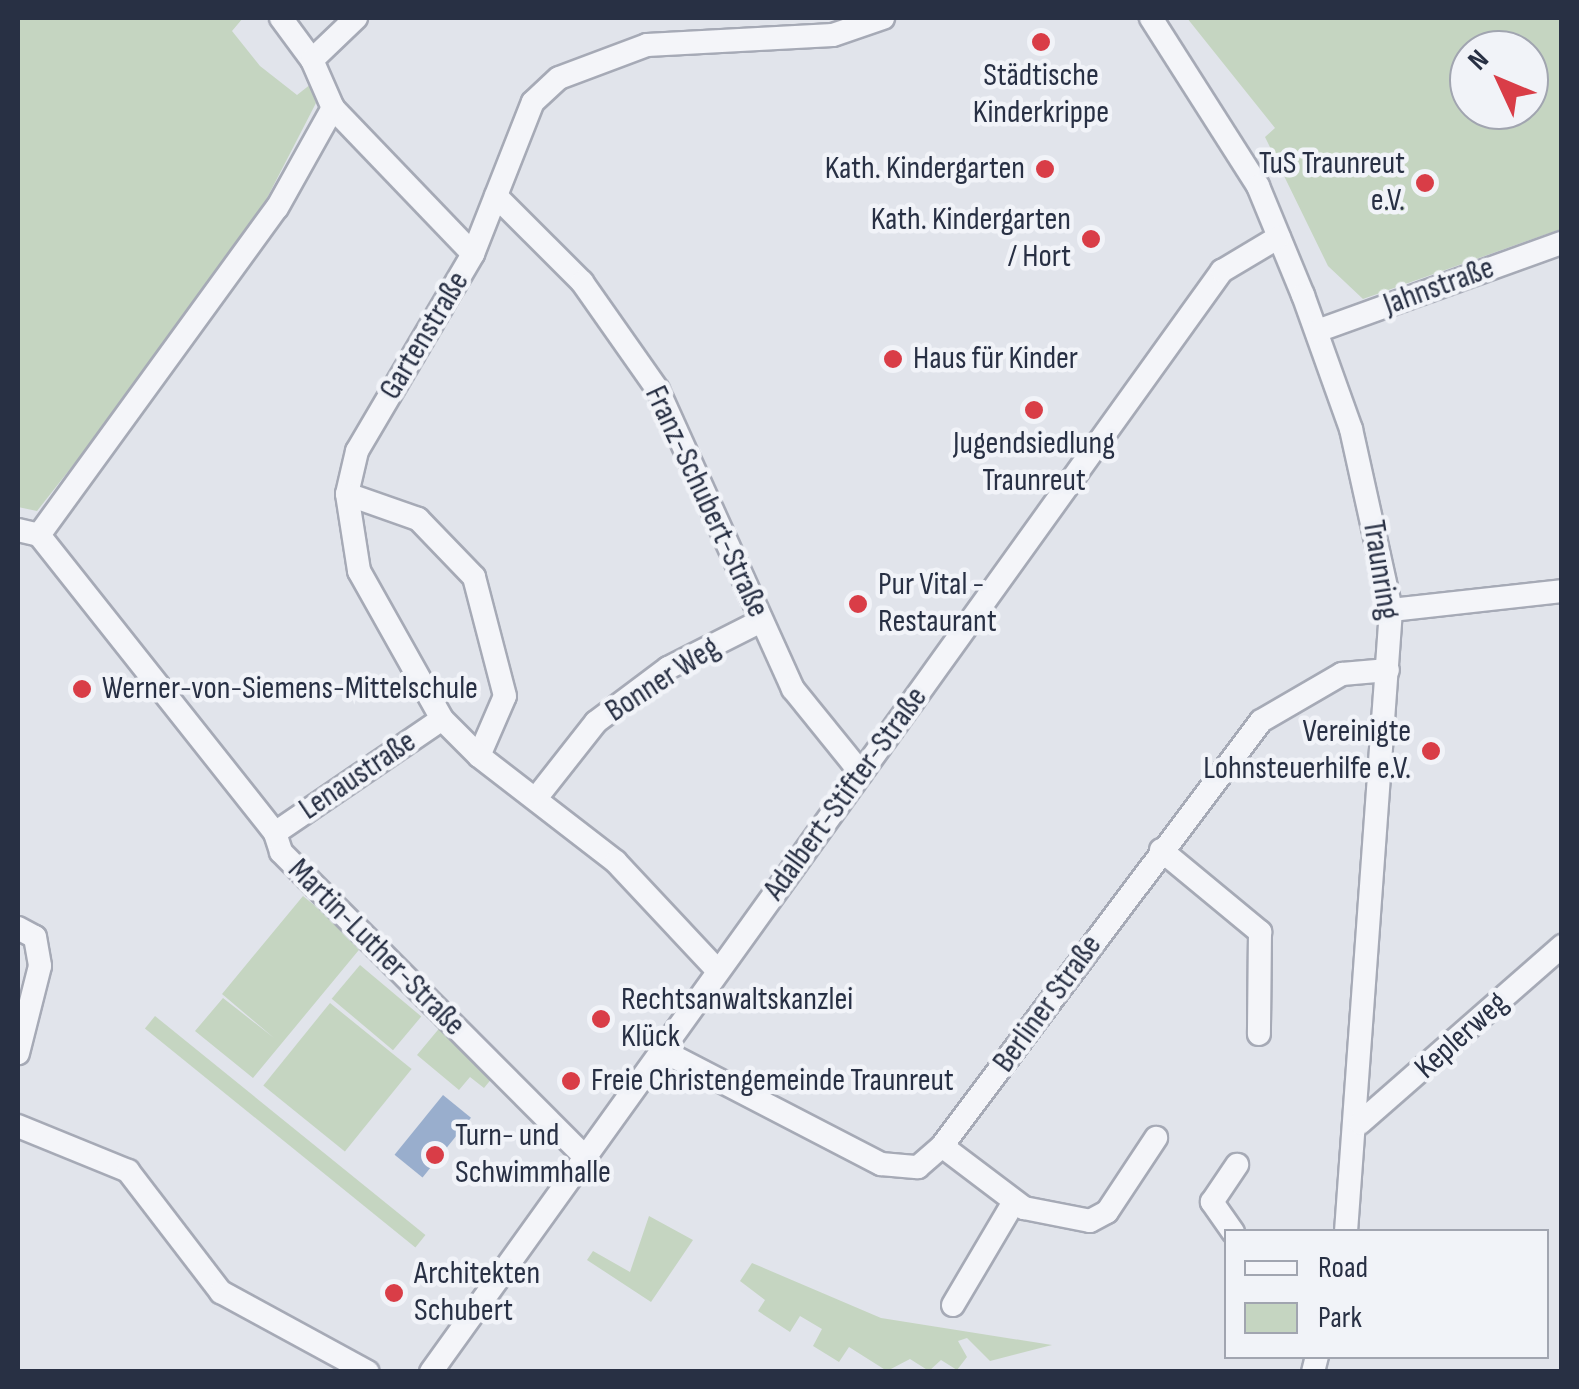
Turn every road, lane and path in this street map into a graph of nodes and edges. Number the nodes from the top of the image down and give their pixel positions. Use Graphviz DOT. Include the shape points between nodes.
graph roads {
  1 [pos="280,18"];
  2 [pos="356,18"];
  3 [pos="883,18"];
  4 [pos="1152,18"];
  5 [pos="804,27"];
  6 [pos="312,60"];
  7 [pos="333,108"];
  8 [pos="496,196"];
  9 [pos="1279,237"];
  10 [pos="1562,243"];
  11 [pos="473,254"];
  12 [pos="1317,331"];
  13 [pos="347,494"];
  14 [pos="28,532"];
  15 [pos="1562,590"];
  16 [pos="1391,610"];
  17 [pos="761,620"];
  18 [pos="1388,670"];
  19 [pos="442,719"];
  20 [pos="480,756"];
  21 [pos="861,772"];
  22 [pos="537,797"];
  23 [pos="275,833"];
  24 [pos="1161,850"];
  25 [pos="18,928"];
  26 [pos="1562,946"];
  27 [pos="718,971"];
  28 [pos="1259,1034"];
  29 [pos="661,1050"];
  30 [pos="18,1053"];
  31 [pos="1360,1124"];
  32 [pos="18,1126"];
  33 [pos="1156,1138"];
  34 [pos="942,1146"];
  35 [pos="585,1157"];
  36 [pos="1237,1164"];
  37 [pos="1014,1202"];
  38 [pos="1231,1229"];
  39 [pos="1346,1229"];
  40 [pos="953,1305"];
  41 [pos="368,1372"];
  42 [pos="431,1372"];
  1 -- 6 [label="street"];
  2 -- 6 [label="street"];
  3 -- 5 [label="street"];
  4 -- 9 [label="street, Traunring" via="1244,160"];
  5 -- 8 [label="street" via="700,38 586,63 533,102"];
  6 -- 7 [label="street"];
  7 -- 11 [label="street, Gartenstraße"];
  7 -- 14 [label="street, Martin-Luther-Straße" via="222,294"];
  8 -- 11 [label="street"];
  8 -- 17 [label="street, Franz-Schubert-Straße" via="582,282 658,390"];
  9 -- 12 [label="street, Traunring"];
  9 -- 21 [label="street, Adalbert-Stifter-Straße" via="1222,271"];
  10 -- 12 [label="street, Jahnstraße"];
  11 -- 13 [label="street, Gartenstraße" via="357,451"];
  12 -- 16 [label="street, Traunring" via="1350,429"];
  13 -- 19 [label="street, Gartenstraße" via="359,571"];
  13 -- 20 [label="street" via="418,520 474,577 504,696"];
  14 -- 23 [label="street, Martin-Luther-Straße"];
  15 -- 16 [label="street"];
  16 -- 18 [label="street, Traunring"];
  17 -- 21 [label="street, Franz-Schubert-Straße" via="794,689"];
  17 -- 22 [label="street, Bonner Weg" via="668,668 596,722"];
  18 -- 24 [label="street, Berliner Straße" via="1342,674 1276,709"];
  18 -- 31 [label="street, Traunring"];
  19 -- 20 [label="street, Gartenstraße"];
  19 -- 23 [label="street, Lenaustraße"];
  20 -- 22 [label="street, Gartenstraße"];
  21 -- 27 [label="street, Adalbert-Stifter-Straße"];
  22 -- 27 [label="street, Gartenstraße" via="616,862"];
  23 -- 35 [label="street, Martin-Luther-Straße" via="281,852"];
  24 -- 28 [label="street" via="1260,932"];
  24 -- 34 [label="street, Berliner Straße"];
  25 -- 30 [label="street" via="35,937 40,966"];
  26 -- 31 [label="street, Keplerweg"];
  27 -- 29 [label="street, Adalbert-Stifter-Straße"];
  29 -- 34 [label="street, Berliner Straße" via="880,1164 918,1167"];
  29 -- 35 [label="street, Adalbert-Stifter-Straße"];
  31 -- 39 [label="street, Traunring"];
  32 -- 41 [label="street" via="128,1171 221,1292"];
  33 -- 37 [label="street" via="1107,1212 1090,1221"];
  34 -- 37 [label="street"];
  35 -- 42 [label="street, Adalbert-Stifter-Straße"];
  36 -- 38 [label="street" via="1212,1202"];
  37 -- 40 [label="street"];
}
